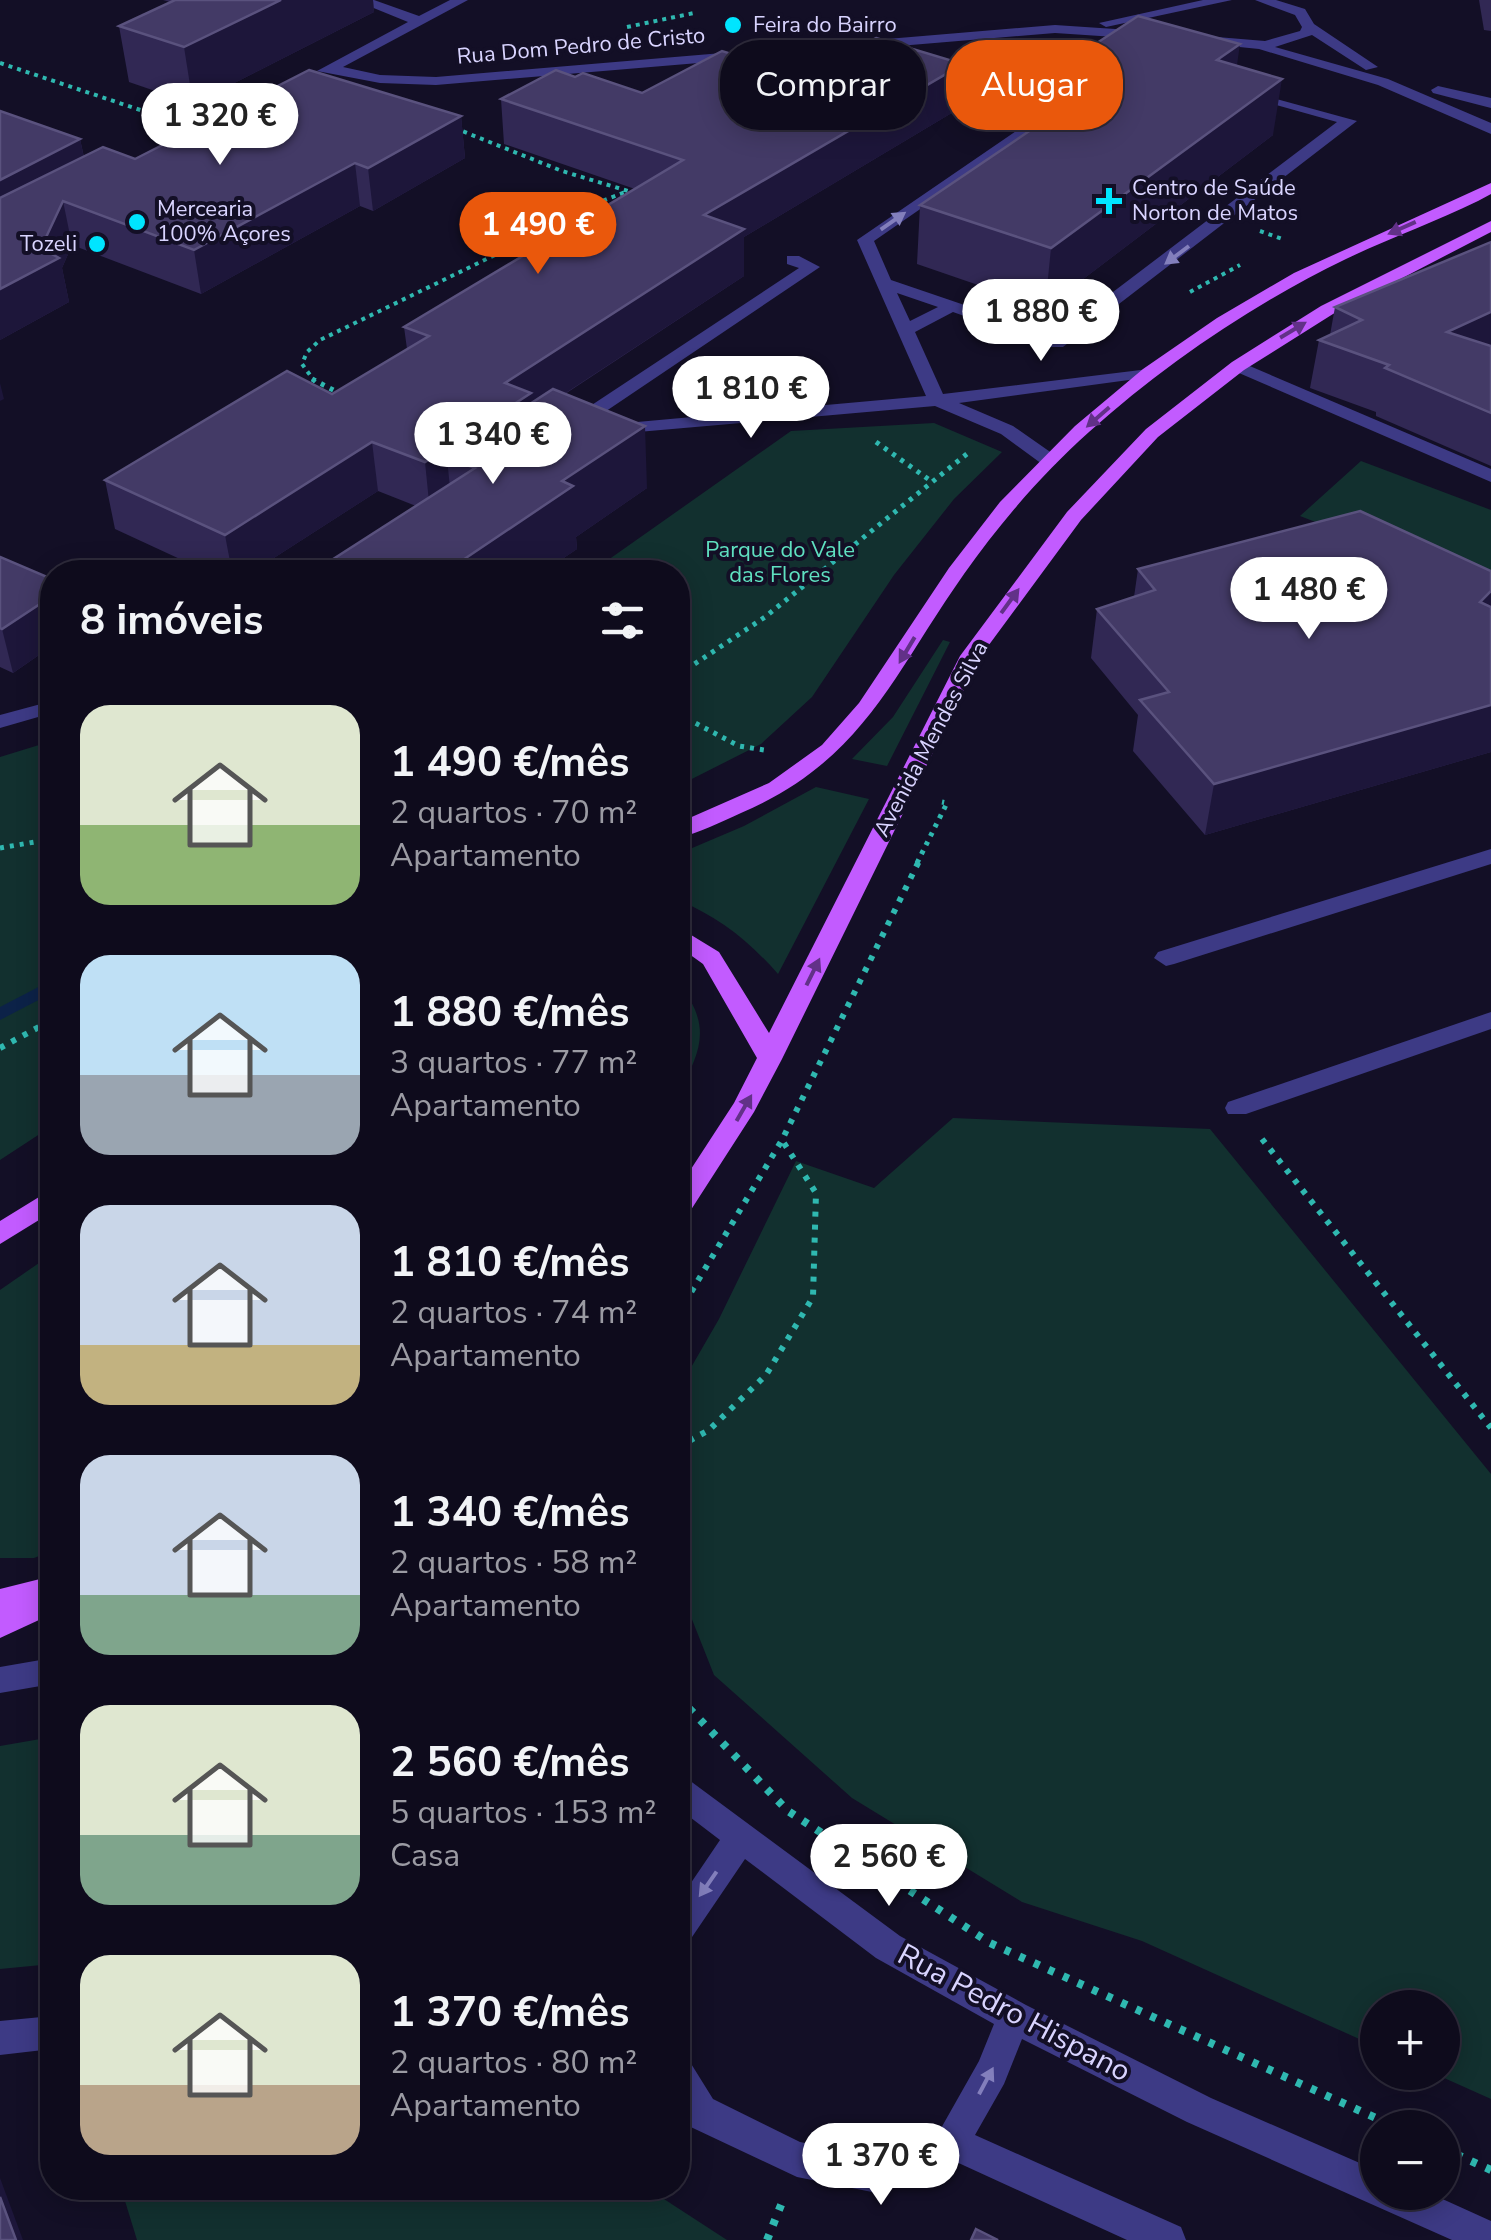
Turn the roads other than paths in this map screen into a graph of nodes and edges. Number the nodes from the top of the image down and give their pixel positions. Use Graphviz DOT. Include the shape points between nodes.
graph roads {
  1 [pos="361,0"];
  2 [pos="461,0"];
  3 [pos="1262,0"];
  4 [pos="1317,0"];
  5 [pos="1218,2"];
  6 [pos="944,16"];
  7 [pos="420,21"];
  8 [pos="1308,23"];
  9 [pos="1077,29"];
  10 [pos="959,36"];
  11 [pos="1241,44"];
  12 [pos="328,68"];
  13 [pos="306,80"];
  14 [pos="1237,90"];
  15 [pos="1491,103"];
  16 [pos="1491,129"];
  17 [pos="1024,130"];
  18 [pos="1491,188"];
  19 [pos="1491,226"];
  20 [pos="793,260"];
  21 [pos="885,283"];
  22 [pos="952,306"];
  23 [pos="906,330"];
  24 [pos="1238,366"];
  25 [pos="1151,372"];
  26 [pos="937,400"];
  27 [pos="1049,460"];
  28 [pos="1491,476"];
  29 [pos="40,710"];
  30 [pos="0,722"];
  31 [pos="690,826"];
  32 [pos="1491,856"];
  33 [pos="690,943"];
  34 [pos="1166,958"];
  35 [pos="1491,1020"];
  36 [pos="770,1059"];
  37 [pos="1237,1108"];
  38 [pos="690,1193"];
  39 [pos="40,1207"];
  40 [pos="0,1234"];
  41 [pos="40,1592"];
  42 [pos="0,1602"];
  43 [pos="40,1606"];
  44 [pos="0,1626"];
  45 [pos="40,1673"];
  46 [pos="0,1680"];
  47 [pos="690,1800"];
  48 [pos="740,1840"];
  49 [pos="690,1912"];
  50 [pos="1014,2018"];
  51 [pos="40,2034"];
  52 [pos="0,2038"];
  53 [pos="690,2108"];
  54 [pos="952,2142"];
  55 [pos="1360,2181"];
  56 [pos="1425,2210"];
  57 [pos="1168,2240"];
  58 [pos="1491,2240"];
  1 -- 7 [label="street"];
  2 -- 7 [label="street"];
  3 -- 8 [label="street" via="1290,6"];
  4 -- 8 [label="street"];
  5 -- 9 [label="street, Rua Dom Pedro de Cristo"];
  5 -- 11 [label="street, Rua Dom Pedro de Cristo" via="1200,10 1196,24"];
  6 -- 10 [label="street"];
  7 -- 12 [label="street"];
  8 -- 11 [label="street, Rua Dom Pedro de Cristo" via="1296,39"];
  8 -- 15 [label="street" via="1376,70"];
  9 -- 10 [label="street, Rua Dom Pedro de Cristo"];
  9 -- 11 [label="street, Rua Dom Pedro de Cristo"];
  10 -- 12 [label="street, Rua Dom Pedro de Cristo" via="436,81"];
  11 -- 16 [label="street, Rua Dom Pedro de Cristo" via="1383,82"];
  12 -- 13 [label="street"];
  14 -- 22 [label="street, one-way" via="1349,121 1057,344"];
  21 -- 17 [label="street, one-way" via="865,240"];
  18 -- 25 [label="main road, one-way" via="1284,285"];
  24 -- 19 [label="main road, Avenida Mendes Silva, one-way" via="1327,310"];
  20 -- 26 [label="street" via="812,267 560,434"];
  21 -- 22 [label="street"];
  21 -- 23 [label="street"];
  22 -- 23 [label="street"];
  23 -- 26 [label="street"];
  24 -- 28 [label="street"];
  36 -- 24 [label="main road, Avenida Mendes Silva, one-way" via="970,656 1102,485 1152,433"];
  25 -- 26 [label="street"];
  25 -- 27 [label="main road, one-way"];
  26 -- 27 [label="street" via="1008,430"];
  27 -- 31 [label="main road, one-way" via="945,588 864,714 807,768"];
  29 -- 30 [label="street"];
  32 -- 34 [label="street"];
  33 -- 36 [label="main road" via="711,958"];
  35 -- 37 [label="street"];
  38 -- 36 [label="main road, Avenida Mendes Silva, one-way"];
  39 -- 40 [label="main road"];
  41 -- 42 [label="main road"];
  43 -- 44 [label="main road"];
  45 -- 46 [label="street"];
  47 -- 48 [label="street, Rua Pedro Hispano"];
  48 -- 49 [label="street, one-way"];
  48 -- 50 [label="street, Rua Pedro Hispano" via="888,1947"];
  54 -- 50 [label="street, one-way"];
  50 -- 55 [label="street, Rua Pedro Hispano"];
  51 -- 52 [label="street"];
  53 -- 54 [label="street" via="797,2159 877,2175"];
  54 -- 57 [label="street"];
  56 -- 58 [label="street"];
}
